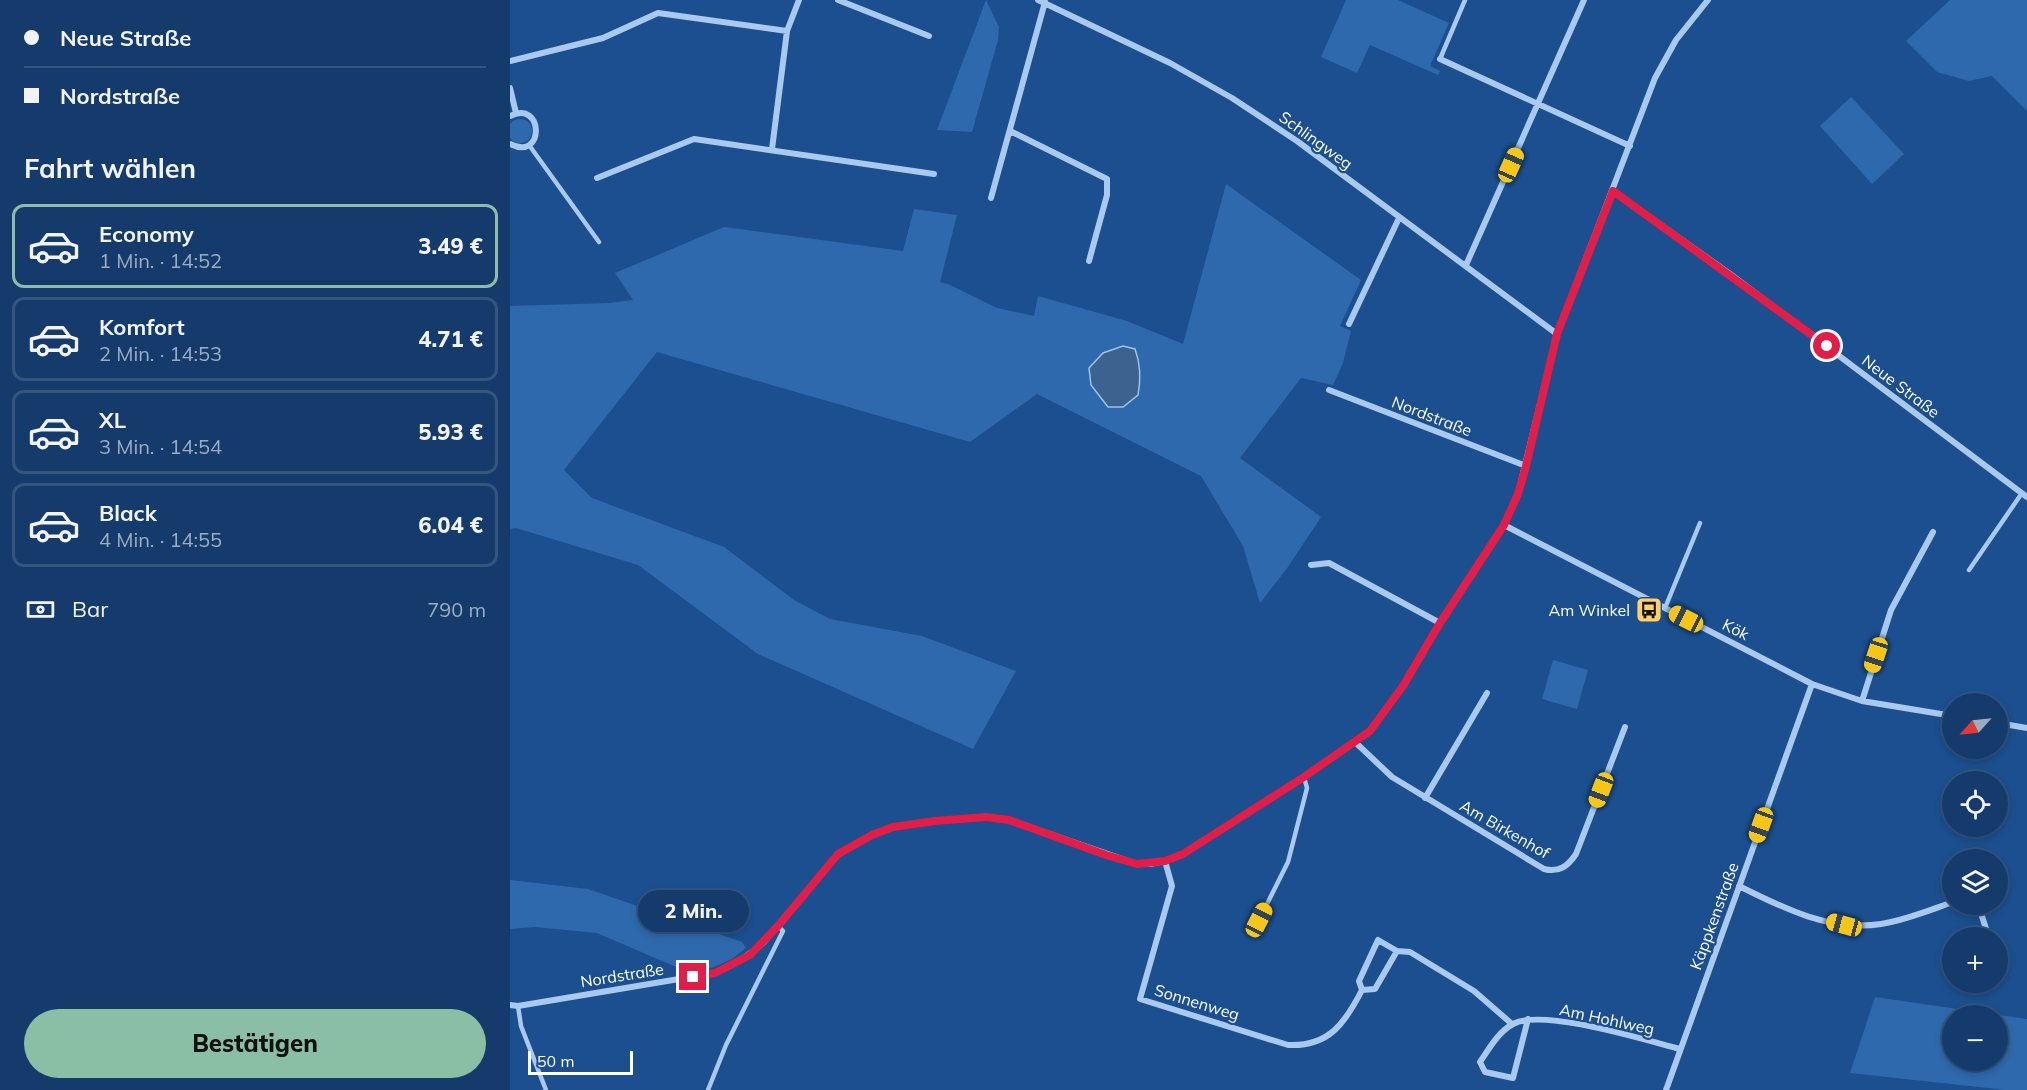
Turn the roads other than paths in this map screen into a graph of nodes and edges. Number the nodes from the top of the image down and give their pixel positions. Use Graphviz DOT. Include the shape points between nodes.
graph roads {
  1 [pos="799,0"];
  2 [pos="838,0"];
  3 [pos="1465,0"];
  4 [pos="1584,0"];
  5 [pos="1708,0"];
  6 [pos="1043,1"];
  7 [pos="787,31"];
  8 [pos="929,36"];
  9 [pos="1440,59"];
  10 [pos="510,61"];
  11 [pos="510,88"];
  12 [pos="1538,105"];
  13 [pos="513,115"];
  14 [pos="1010,131"];
  15 [pos="512,145"];
  16 [pos="529,145"];
  17 [pos="1630,146"];
  18 [pos="772,149"];
  19 [pos="510,154"];
  20 [pos="934,174"];
  21 [pos="597,178"];
  22 [pos="1613,191"];
  23 [pos="991,198"];
  24 [pos="1399,218"];
  25 [pos="599,242"];
  26 [pos="1089,261"];
  27 [pos="1466,265"];
  28 [pos="1350,324"];
  29 [pos="1557,334"];
  30 [pos="1329,390"];
  31 [pos="1526,466"];
  32 [pos="2024,495"];
  33 [pos="1700,523"];
  34 [pos="1504,525"];
  35 [pos="1933,532"];
  36 [pos="1311,565"];
  37 [pos="1969,570"];
  38 [pos="1665,608"];
  39 [pos="1440,623"];
  40 [pos="1812,684"];
  41 [pos="1487,693"];
  42 [pos="1862,701"];
  43 [pos="1942,714"];
  44 [pos="2008,725"];
  45 [pos="1625,727"];
  46 [pos="2027,728"];
  47 [pos="1355,742"];
  48 [pos="1304,777"];
  49 [pos="1425,798"];
  50 [pos="1165,861"];
  51 [pos="1739,886"];
  52 [pos="1942,906"];
  53 [pos="1259,920"];
  54 [pos="778,926"];
  55 [pos="1397,951"];
  56 [pos="1362,990"];
  57 [pos="510,1005"];
  58 [pos="518,1006"];
  59 [pos="1527,1019"];
  60 [pos="1512,1024"];
  61 [pos="1680,1049"];
  62 [pos="546,1090"];
  63 [pos="708,1090"];
  64 [pos="1666,1090"];
  1 -- 7 [label="street"];
  2 -- 8 [label="street"];
  3 -- 9 [label="lane"];
  4 -- 12 [label="street"];
  5 -- 17 [label="street, Nordstraße" via="1665,59"];
  6 -- 14 [label="street"];
  6 -- 24 [label="street, Schlingweg" via="1232,98 1297,141"];
  7 -- 10 [label="street" via="658,13 603,38"];
  7 -- 18 [label="street"];
  9 -- 12 [label="street"];
  11 -- 13 [label="street"];
  12 -- 17 [label="street"];
  12 -- 27 [label="street"];
  13 -- 16 [label="street" via="528,115 536,123 536,135"];
  14 -- 23 [label="street"];
  14 -- 26 [label="street" via="1107,179 1107,195"];
  15 -- 16 [label="street"];
  15 -- 19 [label="street"];
  16 -- 25 [label="lane"];
  17 -- 22 [label="street, Nordstraße"];
  18 -- 20 [label="street"];
  18 -- 21 [label="street" via="694,139"];
  22 -- 29 [label="street, Nordstraße"];
  22 -- 32 [label="street, Neue Straße"];
  24 -- 27 [label="street, Schlingweg"];
  24 -- 28 [label="street"];
  27 -- 29 [label="street, Schlingweg"];
  29 -- 31 [label="street, Nordstraße"];
  30 -- 31 [label="street, Nordstraße"];
  31 -- 34 [label="street, Nordstraße"];
  32 -- 37 [label="lane"];
  33 -- 38 [label="lane"];
  34 -- 38 [label="street, Kök"];
  34 -- 39 [label="street, Nordstraße"];
  35 -- 42 [label="street" via="1891,609"];
  36 -- 39 [label="street" via="1329,563"];
  38 -- 40 [label="street, Kök"];
  39 -- 47 [label="street, Nordstraße" via="1386,711"];
  40 -- 42 [label="street, Kök"];
  40 -- 51 [label="street, Käppkenstraße"];
  41 -- 49 [label="street"];
  42 -- 43 [label="street, Kök"];
  44 -- 46 [label="street"];
  45 -- 49 [label="street, Am Birkenhof" via="1576,854 1562,868 1544,868"];
  47 -- 48 [label="street, Nordstraße"];
  47 -- 49 [label="street, Am Birkenhof" via="1392,777"];
  48 -- 50 [label="street, Nordstraße" via="1183,854"];
  48 -- 53 [label="lane" via="1307,788 1288,862"];
  50 -- 54 [label="street, Nordstraße" via="1137,864 1009,820 986,817 893,827 838,854"];
  50 -- 56 [label="street, Sonnenweg" via="1172,886 1140,999 1288,1045 1305,1046 1323,1040 1348,1017"];
  51 -- 52 [label="street" via="1791,911 1844,925 1881,924"];
  51 -- 61 [label="street, Käppkenstraße"];
  54 -- 58 [label="street, Nordstraße" via="750,955 715,973"];
  54 -- 63 [label="lane" via="783,931"];
  55 -- 56 [label="street, Sonnenweg" via="1375,989"];
  55 -- 56 [label="street, Sonnenweg" via="1378,940 1359,981"];
  55 -- 60 [label="street, Sonnenweg" via="1410,952 1474,991"];
  57 -- 58 [label="street, Nordstraße"];
  58 -- 62 [label="lane" via="521,1026"];
  59 -- 60 [label="street, Am Hohlweg"];
  59 -- 60 [label="street, Am Hohlweg" via="1513,1078 1485,1072 1480,1062"];
  59 -- 61 [label="street, Am Hohlweg" via="1571,1023"];
  61 -- 64 [label="street, Käppkenstraße"];
}
